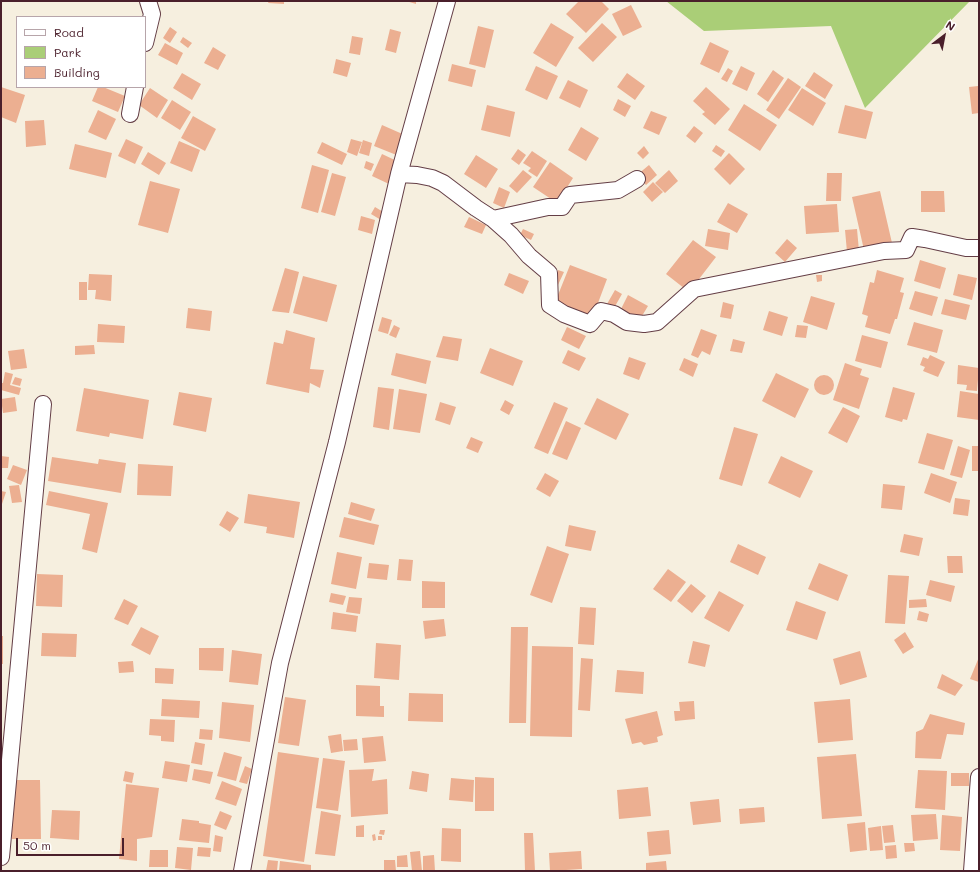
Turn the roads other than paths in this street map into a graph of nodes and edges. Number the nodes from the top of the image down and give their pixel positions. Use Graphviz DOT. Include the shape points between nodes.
graph roads {
  1 [pos="148,1"];
  2 [pos="447,1"];
  3 [pos="146,39"];
  4 [pos="135,88"];
  5 [pos="130,114"];
  6 [pos="399,174"];
  7 [pos="637,179"];
  8 [pos="493,219"];
  9 [pos="979,248"];
  10 [pos="44,404"];
  11 [pos="979,777"];
  12 [pos="1,857"];
  13 [pos="242,871"];
  14 [pos="972,871"];
  1 -- 3 [label="street" via="152,14"];
  2 -- 6 [label="street"];
  4 -- 5 [label="street"];
  6 -- 8 [label="street" via="432,178 443,183"];
  6 -- 13 [label="street" via="340,428 280,663"];
  7 -- 8 [label="street" via="618,190 570,195 562,207 548,207"];
  8 -- 9 [label="street" via="549,273 550,305 564,314 590,324 601,311 614,314 627,322 657,322 694,288 884,251 906,250 912,237 966,248"];
  10 -- 12 [label="street"];
  11 -- 14 [label="street"];
}
